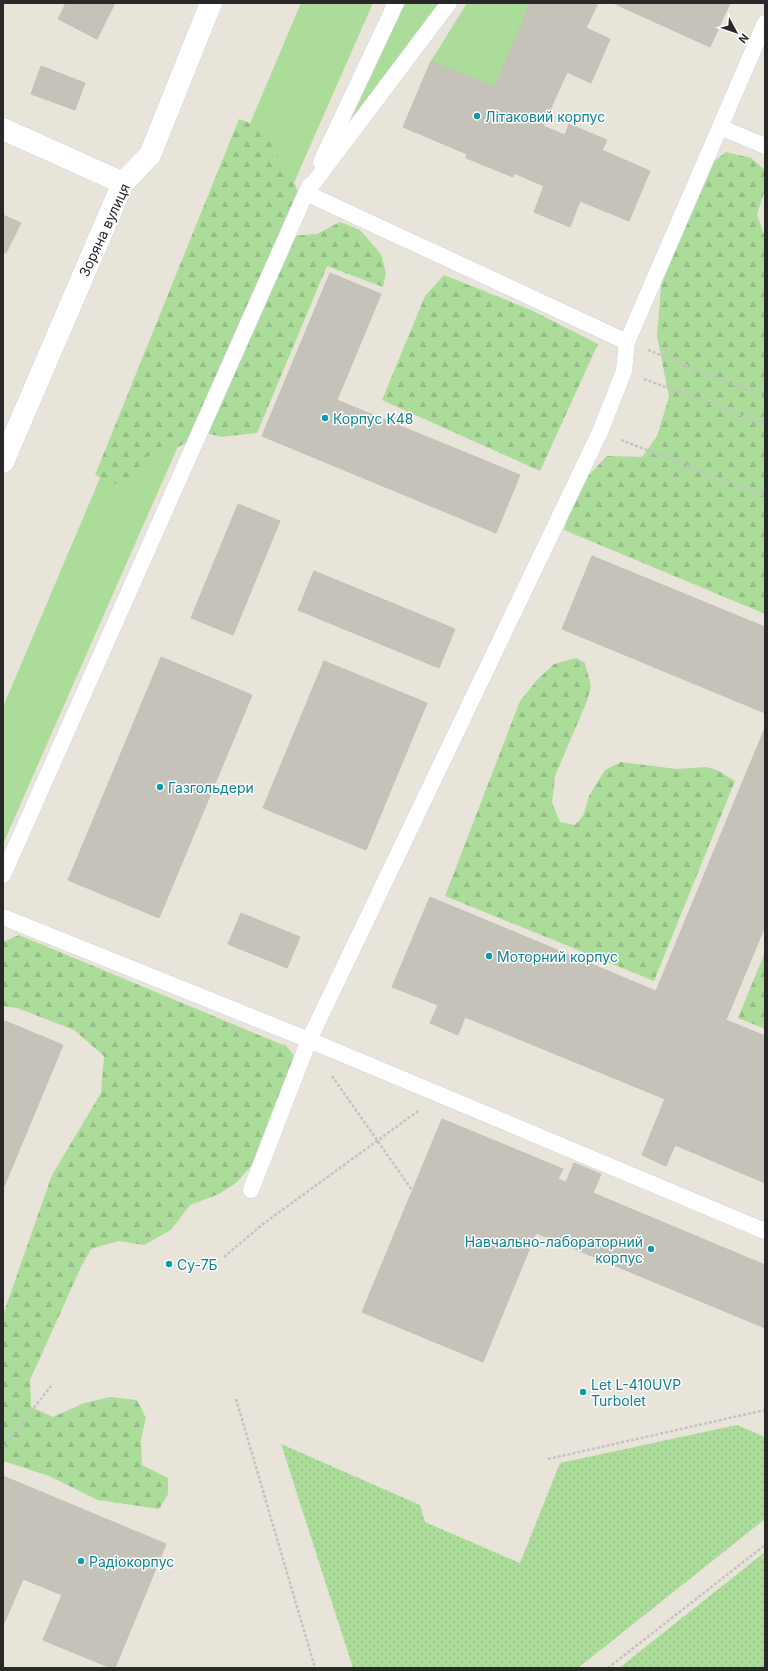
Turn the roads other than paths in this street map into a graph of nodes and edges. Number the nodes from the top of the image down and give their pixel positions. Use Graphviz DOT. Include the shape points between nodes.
graph roads {
  1 [pos="211,3"];
  2 [pos="396,3"];
  3 [pos="449,3"];
  4 [pos="765,23"];
  5 [pos="720,128"];
  6 [pos="3,129"];
  7 [pos="765,146"];
  8 [pos="123,183"];
  9 [pos="306,193"];
  10 [pos="627,342"];
  11 [pos="3,462"];
  12 [pos="3,875"];
  13 [pos="3,917"];
  14 [pos="309,1040"];
  15 [pos="251,1190"];
  16 [pos="765,1231"];
  1 -- 8 [label="street, Зоряна вулиця" via="150,155"];
  2 -- 9 [label="lane"];
  3 -- 9 [label="lane"];
  4 -- 5 [label="lane"];
  5 -- 7 [label="lane"];
  5 -- 10 [label="lane"];
  6 -- 8 [label="street"];
  8 -- 11 [label="street, Зоряна вулиця"];
  9 -- 10 [label="lane"];
  9 -- 12 [label="lane"];
  10 -- 14 [label="lane" via="624,371 600,432"];
  13 -- 14 [label="lane"];
  14 -- 15 [label="lane"];
  14 -- 16 [label="lane"];
}
